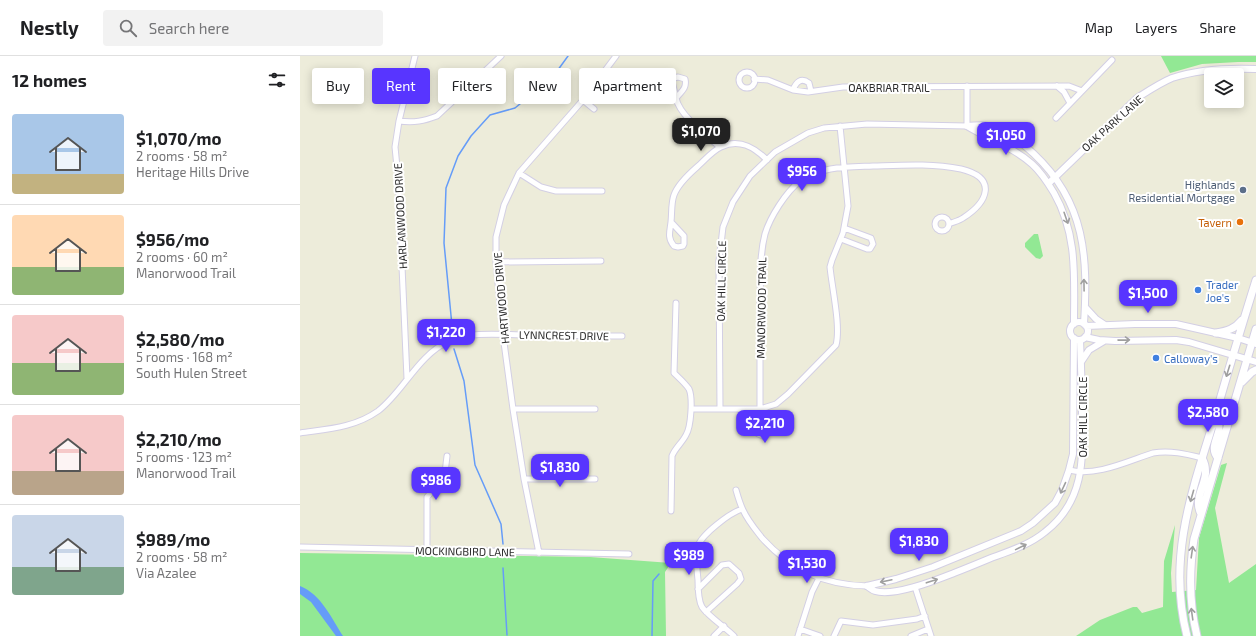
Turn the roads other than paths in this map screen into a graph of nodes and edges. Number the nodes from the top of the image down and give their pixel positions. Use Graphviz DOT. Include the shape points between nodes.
graph roads {
  1 [pos="415,56"];
  2 [pos="501,56"];
  3 [pos="616,56"];
  4 [pos="1112,60"];
  5 [pos="607,68"];
  6 [pos="1256,69"];
  7 [pos="754,79"];
  8 [pos="967,86"];
  9 [pos="1057,86"];
  10 [pos="793,90"];
  11 [pos="811,91"];
  12 [pos="1082,91"];
  13 [pos="676,98"];
  14 [pos="1070,103"];
  15 [pos="579,104"];
  16 [pos="588,104"];
  17 [pos="594,108"];
  18 [pos="1056,118"];
  19 [pos="399,121"];
  20 [pos="840,126"];
  21 [pos="967,126"];
  22 [pos="720,147"];
  23 [pos="767,160"];
  24 [pos="845,168"];
  25 [pos="519,173"];
  26 [pos="1055,177"];
  27 [pos="1049,183"];
  28 [pos="602,191"];
  29 [pos="671,222"];
  30 [pos="949,224"];
  31 [pos="844,228"];
  32 [pos="840,239"];
  33 [pos="601,261"];
  34 [pos="496,262"];
  35 [pos="1256,280"];
  36 [pos="676,303"];
  37 [pos="1085,307"];
  38 [pos="1245,316"];
  39 [pos="1074,324"];
  40 [pos="1085,325"];
  41 [pos="1105,325"];
  42 [pos="1256,329"];
  43 [pos="1216,333"];
  44 [pos="503,334"];
  45 [pos="622,336"];
  46 [pos="1238,338"];
  47 [pos="1080,339"];
  48 [pos="1104,340"];
  49 [pos="1254,344"];
  50 [pos="1234,354"];
  51 [pos="1248,359"];
  52 [pos="1081,362"];
  53 [pos="1256,362"];
  54 [pos="1256,370"];
  55 [pos="407,378"];
  56 [pos="1240,384"];
  57 [pos="1220,400"];
  58 [pos="513,409"];
  59 [pos="595,409"];
  60 [pos="691,409"];
  61 [pos="720,409"];
  62 [pos="760,410"];
  63 [pos="768,421"];
  64 [pos="755,424"];
  65 [pos="300,433"];
  66 [pos="447,456"];
  67 [pos="1202,458"];
  68 [pos="1218,458"];
  69 [pos="1069,470"];
  70 [pos="1081,472"];
  71 [pos="595,478"];
  72 [pos="524,480"];
  73 [pos="736,490"];
  74 [pos="742,509"];
  75 [pos="671,511"];
  76 [pos="1201,514"];
  77 [pos="300,547"];
  78 [pos="427,550"];
  79 [pos="539,553"];
  80 [pos="629,554"];
  81 [pos="819,578"];
  82 [pos="867,586"];
  83 [pos="915,587"];
  84 [pos="698,589"];
  85 [pos="706,612"];
  86 [pos="924,616"];
  87 [pos="724,626"];
  88 [pos="800,629"];
  89 [pos="928,629"];
  90 [pos="714,636"];
  91 [pos="734,636"];
  92 [pos="798,636"];
  93 [pos="820,636"];
  94 [pos="834,636"];
  95 [pos="911,636"];
  96 [pos="931,636"];
  97 [pos="1187,636"];
  98 [pos="1197,636"];
  1 -- 19 [label="street, HARLANWOOD DRIVE"];
  2 -- 19 [label="street" via="437,116 412,123"];
  3 -- 5 [label="street, HARTWOOD DRIVE"];
  4 -- 12 [label="street"];
  6 -- 26 [label="street, OAK PARK LANE" via="1200,72 1172,78 1154,87 1137,98"];
  7 -- 10 [label="street, OAKBRIAR TRAIL" via="768,80"];
  8 -- 9 [label="street, OAKBRIAR TRAIL"];
  8 -- 11 [label="street, OAKBRIAR TRAIL" via="843,87"];
  8 -- 21 [label="street"];
  9 -- 12 [label="street, OAKBRIAR TRAIL" via="1069,86"];
  9 -- 14 [label="street"];
  10 -- 11 [label="street, OAKBRIAR TRAIL"];
  10 -- 11 [label="street" via="795,84 806,80"];
  12 -- 14 [label="street"];
  13 -- 22 [label="street" via="679,107 690,121"];
  14 -- 18 [label="street"];
  15 -- 25 [label="street, HARTWOOD DRIVE"];
  16 -- 17 [label="street"];
  19 -- 55 [label="street, HARLANWOOD DRIVE" via="395,147"];
  20 -- 21 [label="street, OAK HILL CIRCLE"];
  20 -- 23 [label="street, OAK HILL CIRCLE" via="808,133 775,152"];
  20 -- 24 [label="street"];
  21 -- 26 [label="street, OAK HILL CIRCLE" via="988,126 1018,139"];
  21 -- 27 [label="street, OAK HILL CIRCLE" via="1014,150 1033,165"];
  22 -- 23 [label="street" via="746,144"];
  22 -- 29 [label="street" via="694,170 675,192"];
  23 -- 61 [label="street, OAK HILL CIRCLE" via="750,176 733,202 722,227 719,261"];
  24 -- 30 [label="street, MANORWOOD TRAIL" via="931,165 972,172 982,180 986,189 984,199 962,219"];
  24 -- 31 [label="street" via="848,206"];
  24 -- 62 [label="street, MANORWOOD TRAIL" via="820,171 800,181 776,210 766,233 761,258"];
  25 -- 28 [label="street" via="541,187 556,190"];
  25 -- 34 [label="street, HARTWOOD DRIVE" via="500,218 496,237"];
  26 -- 27 [label="street, OAK PARK LANE"];
  37 -- 26 [label="street, OAK HILL CIRCLE, one-way" via="1084,255 1080,231 1071,203"];
  27 -- 39 [label="street, OAK HILL CIRCLE, one-way" via="1060,203 1072,242"];
  29 -- 29 [label="street" via="684,236 683,246 674,246 670,239"];
  31 -- 32 [label="street"];
  31 -- 32 [label="street" via="871,238 873,244 867,249"];
  32 -- 62 [label="street" via="830,267 837,322 836,345 782,400"];
  33 -- 34 [label="street"];
  34 -- 44 [label="street, HARTWOOD DRIVE"];
  35 -- 38 [label="main road"];
  36 -- 60 [label="street" via="674,373 690,390"];
  37 -- 40 [label="street, OAK HILL CIRCLE"];
  37 -- 41 [label="street"];
  38 -- 43 [label="main road" via="1237,326"];
  38 -- 46 [label="main road"];
  39 -- 40 [label="street"];
  39 -- 47 [label="street" via="1071,335"];
  40 -- 41 [label="street"];
  40 -- 47 [label="street" via="1088,332"];
  41 -- 43 [label="street" via="1176,324"];
  42 -- 49 [label="main road"];
  43 -- 46 [label="street"];
  44 -- 45 [label="street, LYNNCREST DRIVE"];
  44 -- 55 [label="street, LYNNCREST DRIVE" via="464,337 448,342 435,350"];
  44 -- 58 [label="street, HARTWOOD DRIVE"];
  46 -- 49 [label="street"];
  46 -- 50 [label="main road"];
  47 -- 48 [label="street"];
  47 -- 52 [label="street, OAK HILL CIRCLE"];
  47 -- 69 [label="street, OAK HILL CIRCLE"];
  48 -- 50 [label="street, one-way" via="1176,340"];
  48 -- 52 [label="street" via="1089,350"];
  49 -- 51 [label="main road"];
  50 -- 51 [label="street"];
  50 -- 57 [label="main road, one-way"];
  51 -- 53 [label="street"];
  51 -- 56 [label="main road"];
  52 -- 70 [label="street, OAK HILL CIRCLE"];
  54 -- 56 [label="main road"];
  55 -- 65 [label="street, LYNNCREST DRIVE" via="386,403 356,423 340,428"];
  56 -- 68 [label="main road"];
  57 -- 67 [label="main road"];
  57 -- 68 [label="main road" via="1219,429 1214,449"];
  58 -- 59 [label="street"];
  58 -- 72 [label="street, HARTWOOD DRIVE"];
  60 -- 61 [label="street"];
  60 -- 75 [label="street" via="688,433 672,456"];
  61 -- 62 [label="street"];
  62 -- 63 [label="street" via="767,412"];
  62 -- 64 [label="street, MANORWOOD TRAIL" via="755,412"];
  63 -- 64 [label="street"];
  63 -- 64 [label="street" via="769,432 764,436 757,433"];
  66 -- 78 [label="street" via="445,473 427,497"];
  67 -- 70 [label="street" via="1160,452 1106,469"];
  67 -- 76 [label="main road" via="1206,470 1198,500"];
  67 -- 97 [label="main road, one-way" via="1183,531 1180,558 1179,592"];
  68 -- 76 [label="main road"];
  69 -- 70 [label="street"];
  69 -- 82 [label="street, OAK HILL CIRCLE, one-way" via="1054,503 1022,531 926,569"];
  83 -- 70 [label="street, OAK HILL CIRCLE, one-way" via="1017,549 1046,532 1067,508"];
  71 -- 72 [label="street"];
  72 -- 79 [label="street, HARTWOOD DRIVE"];
  73 -- 74 [label="street, OAK HILL CIRCLE"];
  74 -- 81 [label="street, OAK HILL CIRCLE" via="754,529 774,551 801,570"];
  74 -- 84 [label="street" via="729,515 700,542 697,554"];
  98 -- 76 [label="main road, one-way" via="1190,591 1192,551"];
  77 -- 78 [label="street, MOCKINGBIRD LANE"];
  78 -- 79 [label="street, MOCKINGBIRD LANE"];
  79 -- 80 [label="street, MOCKINGBIRD LANE"];
  81 -- 82 [label="street, OAK HILL CIRCLE" via="837,584"];
  81 -- 88 [label="street"];
  82 -- 83 [label="street, OAK HILL CIRCLE" via="883,592"];
  83 -- 86 [label="street"];
  84 -- 85 [label="street" via="700,603"];
  84 -- 85 [label="street" via="722,565 729,564 739,573 741,579 737,584"];
  85 -- 87 [label="street"];
  86 -- 89 [label="street"];
  86 -- 94 [label="street" via="873,625 841,621"];
  87 -- 90 [label="street"];
  87 -- 91 [label="street"];
  88 -- 92 [label="street"];
  88 -- 93 [label="street"];
  89 -- 95 [label="street"];
  89 -- 96 [label="street"];
}
